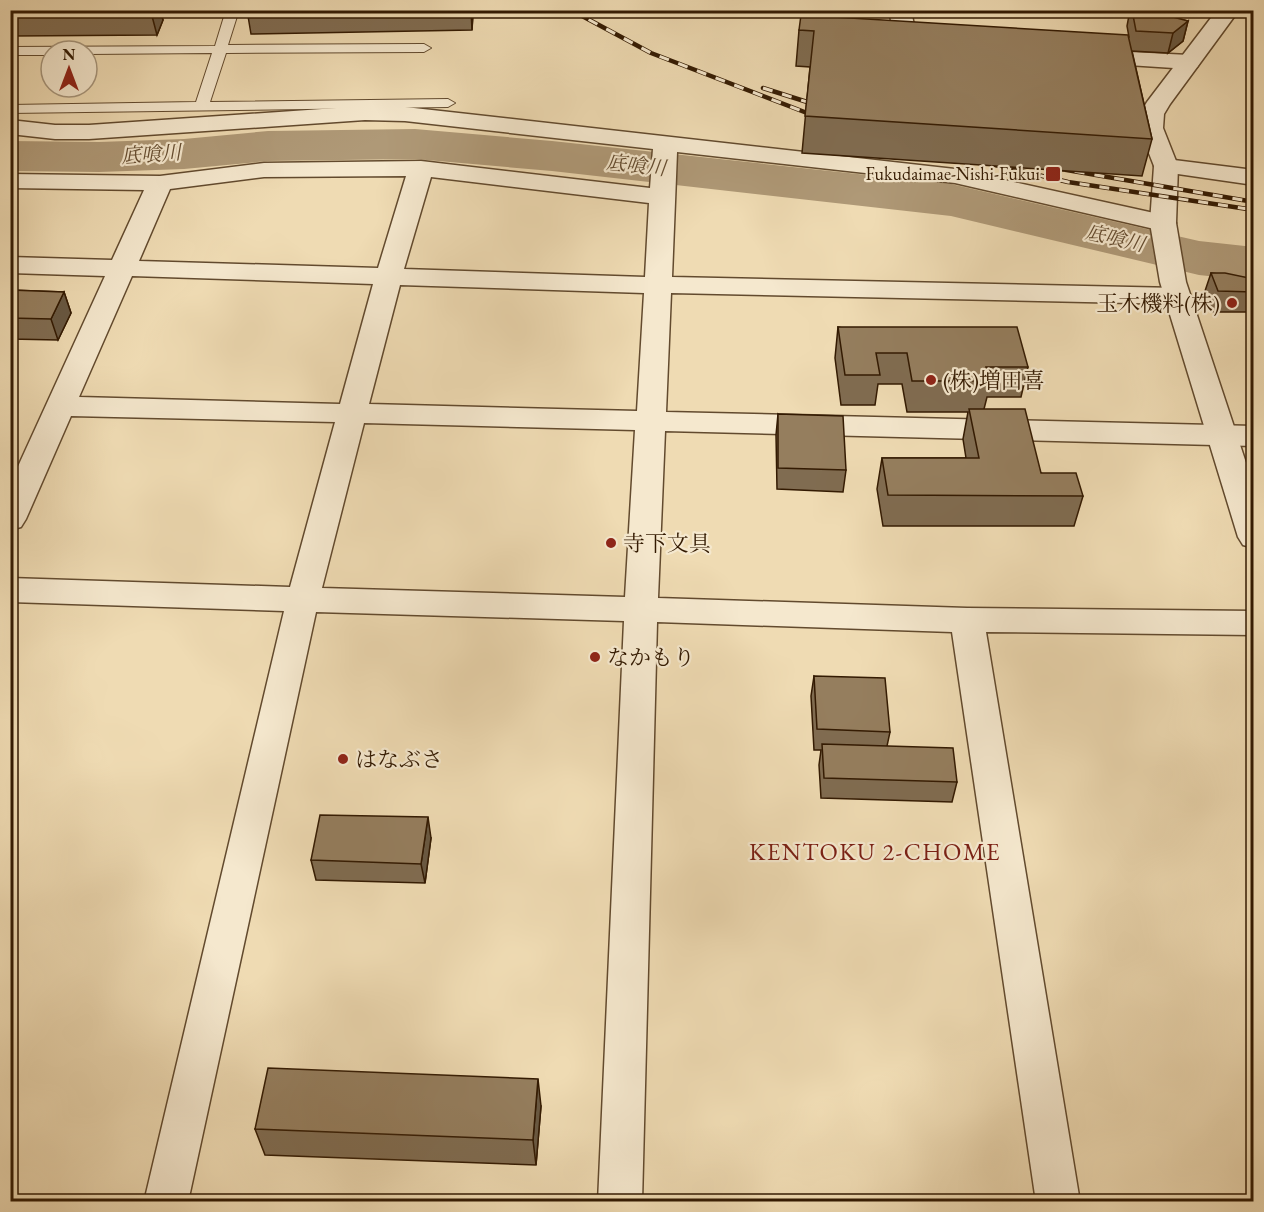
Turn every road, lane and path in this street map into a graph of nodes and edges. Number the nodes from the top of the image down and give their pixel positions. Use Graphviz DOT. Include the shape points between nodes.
graph roads {
  1 [pos="233,10"];
  2 [pos="900,10"];
  3 [pos="1229,10"];
  4 [pos="424,48"];
  5 [pos="220,49"];
  6 [pos="942,49"];
  7 [pos="10,51"];
  8 [pos="1071,56"];
  9 [pos="1189,62"];
  10 [pos="448,103"];
  11 [pos="202,106"];
  12 [pos="10,109"];
  13 [pos="10,127"];
  14 [pos="665,145"];
  15 [pos="1166,166"];
  16 [pos="421,168"];
  17 [pos="1254,178"];
  18 [pos="10,181"];
  19 [pos="160,183"];
  20 [pos="662,197"];
  21 [pos="1163,226"];
  22 [pos="10,265"];
  23 [pos="122,268"];
  24 [pos="389,275"];
  25 [pos="657,285"];
  26 [pos="1175,287"];
  27 [pos="62,406"];
  28 [pos="353,413"];
  29 [pos="649,422"];
  30 [pos="1221,436"];
  31 [pos="1254,436"];
  32 [pos="10,519"];
  33 [pos="1254,537"];
  34 [pos="10,590"];
  35 [pos="303,598"];
  36 [pos="641,609"];
  37 [pos="967,620"];
  38 [pos="1254,623"];
  39 [pos="166,1202"];
  40 [pos="620,1202"];
  41 [pos="1058,1202"];
  1 -- 5 [label="lane"];
  2 -- 6 [label="street" via="907,47"];
  3 -- 9 [label="street"];
  4 -- 5 [label="lane"];
  5 -- 7 [label="lane"];
  5 -- 11 [label="lane"];
  8 -- 9 [label="street"];
  9 -- 15 [label="street" via="1152,114 1151,128"];
  10 -- 11 [label="lane"];
  11 -- 12 [label="lane"];
  13 -- 14 [label="street" via="89,132 365,113 405,114"];
  14 -- 20 [label="street"];
  14 -- 21 [label="street" via="955,176"];
  15 -- 17 [label="street"];
  15 -- 21 [label="street"];
  16 -- 19 [label="street" via="264,170"];
  16 -- 20 [label="street"];
  16 -- 24 [label="street"];
  18 -- 19 [label="street"];
  19 -- 23 [label="street"];
  20 -- 25 [label="street"];
  21 -- 26 [label="street"];
  22 -- 23 [label="street"];
  23 -- 24 [label="street"];
  23 -- 27 [label="street"];
  24 -- 25 [label="street"];
  24 -- 28 [label="street"];
  25 -- 26 [label="street"];
  25 -- 29 [label="street"];
  26 -- 30 [label="street"];
  27 -- 28 [label="street"];
  27 -- 32 [label="street"];
  28 -- 29 [label="street"];
  28 -- 35 [label="street"];
  29 -- 30 [label="street"];
  29 -- 36 [label="street"];
  30 -- 31 [label="street"];
  30 -- 33 [label="street"];
  34 -- 35 [label="street"];
  35 -- 36 [label="street"];
  35 -- 39 [label="street"];
  36 -- 37 [label="street"];
  36 -- 40 [label="street"];
  37 -- 38 [label="street"];
  37 -- 41 [label="street"];
}
